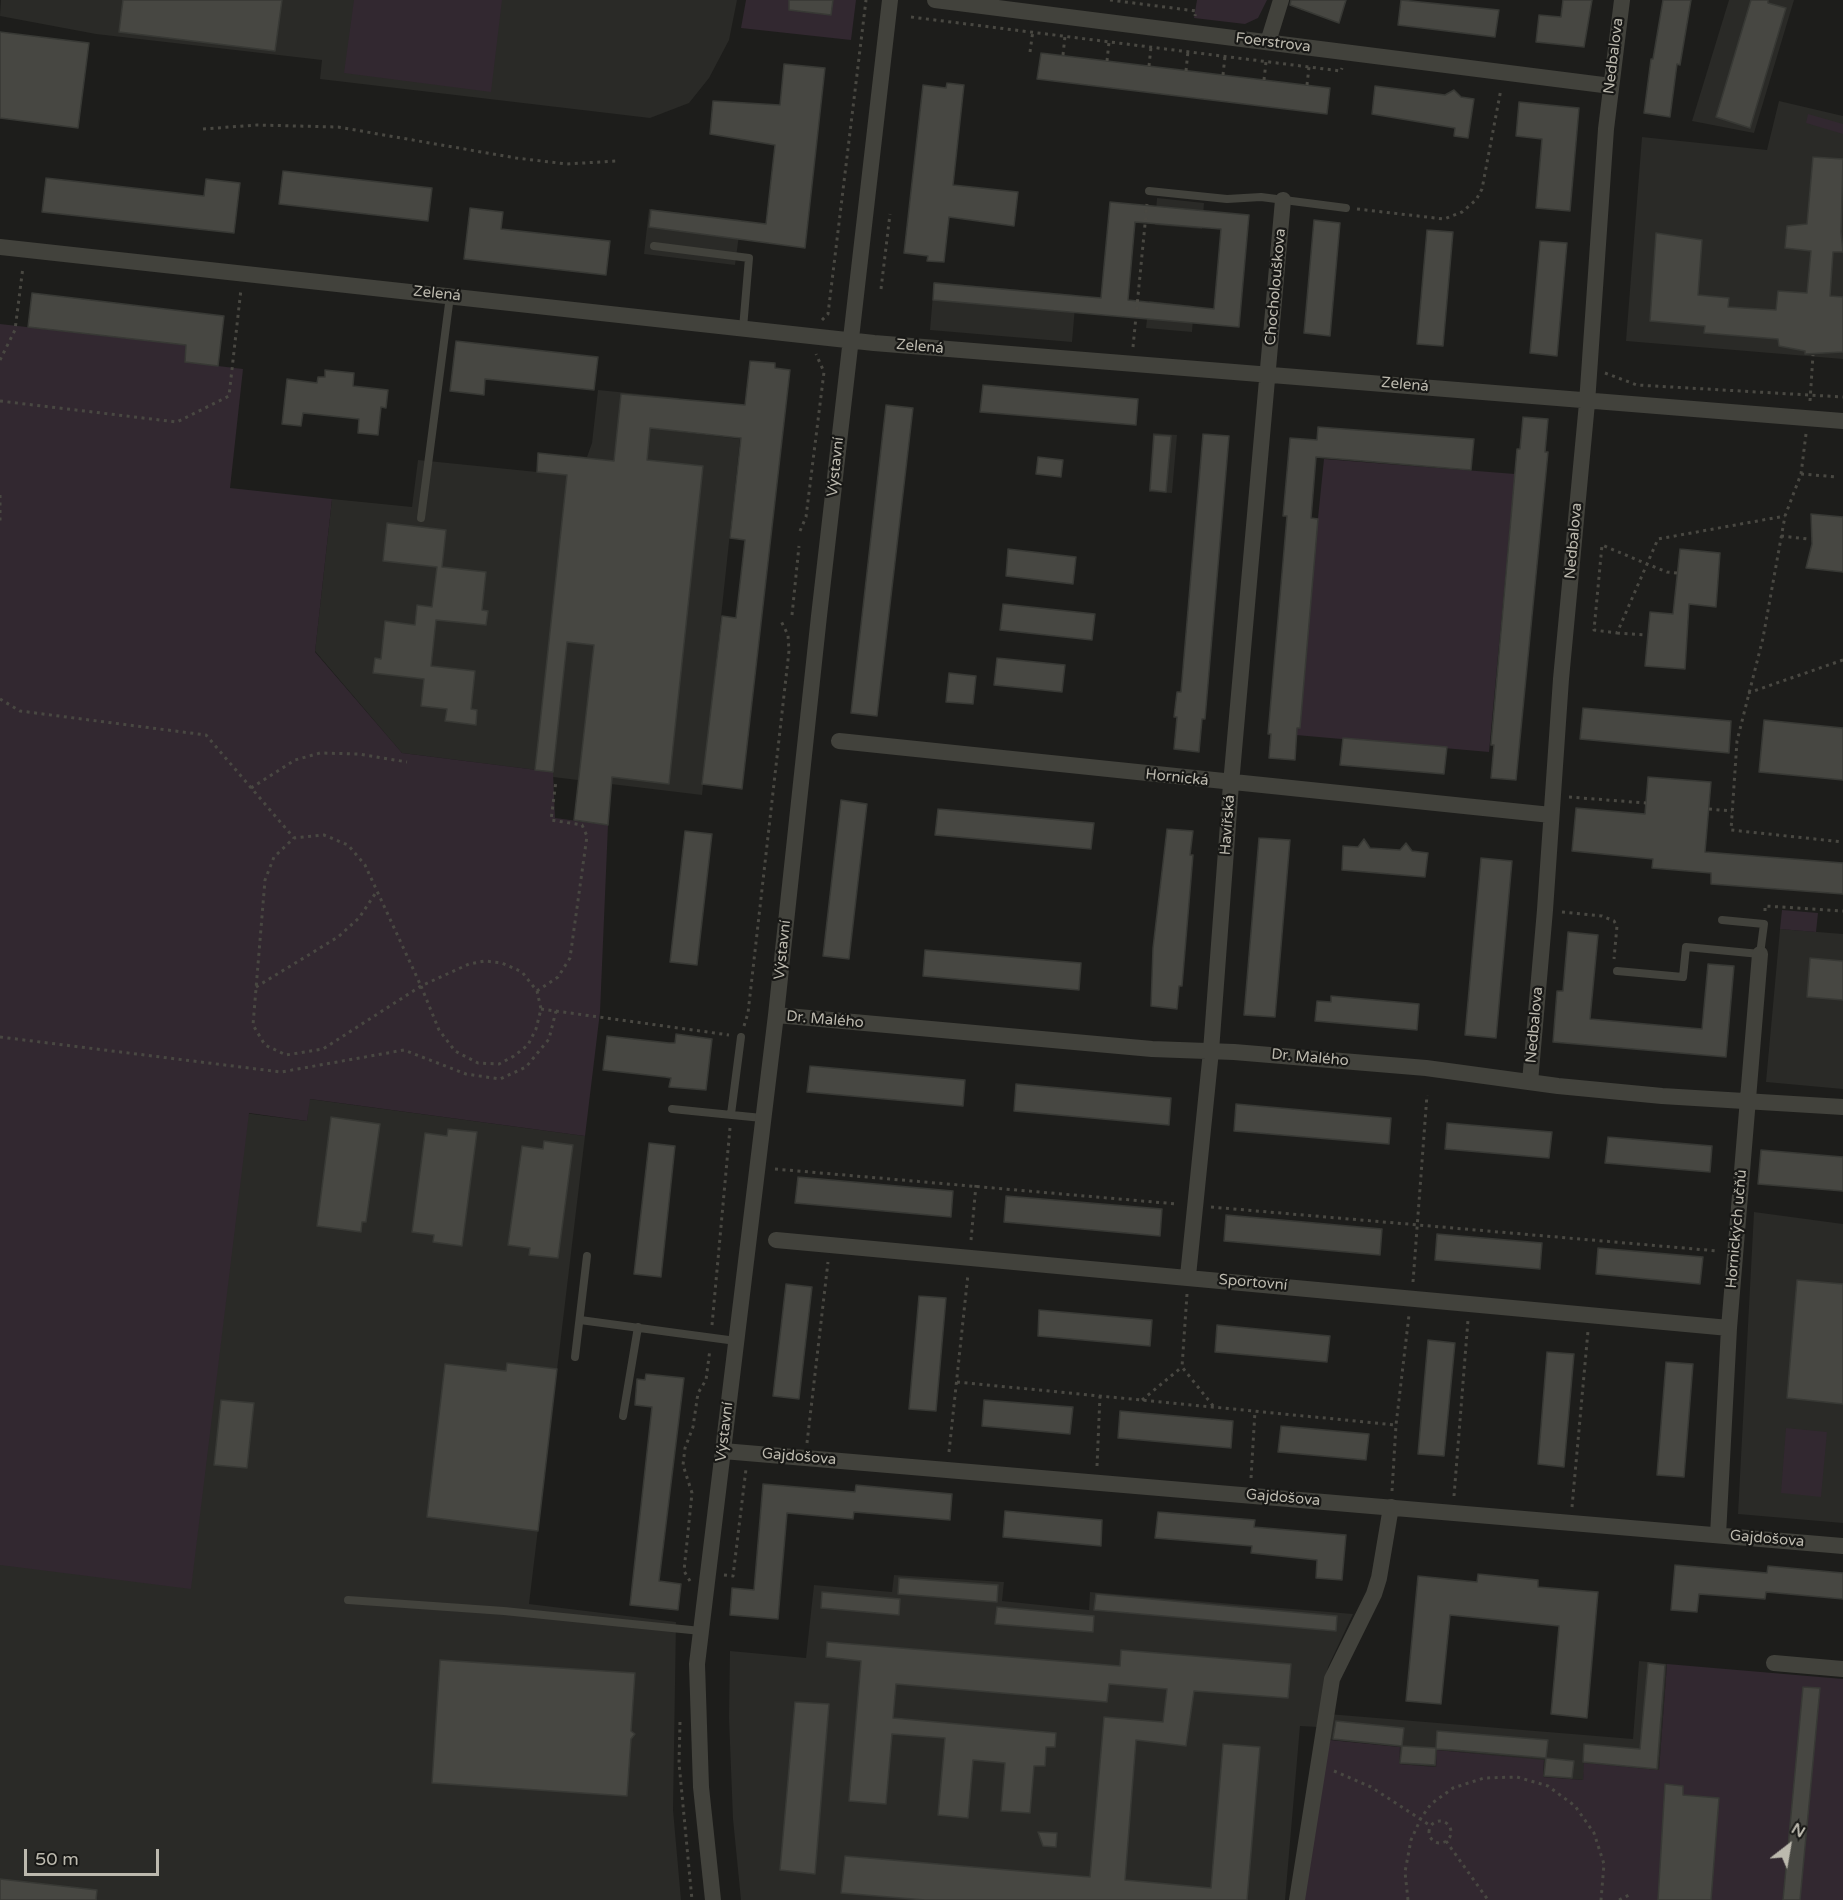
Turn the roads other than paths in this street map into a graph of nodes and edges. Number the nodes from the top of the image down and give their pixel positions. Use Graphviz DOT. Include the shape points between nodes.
graph roads {
  1 [pos="890,0"];
  2 [pos="935,0"];
  3 [pos="1281,0"];
  4 [pos="1622,0"];
  5 [pos="1268,42"];
  6 [pos="1611,86"];
  7 [pos="1149,191"];
  8 [pos="1283,200"];
  9 [pos="1346,208"];
  10 [pos="654,246"];
  11 [pos="0,247"];
  12 [pos="450,295"];
  13 [pos="743,328"];
  14 [pos="850,341"];
  15 [pos="1269,374"];
  16 [pos="1587,403"];
  17 [pos="1843,422"];
  18 [pos="421,518"];
  19 [pos="839,741"];
  20 [pos="1231,784"];
  21 [pos="1551,815"];
  22 [pos="1722,920"];
  23 [pos="1760,954"];
  24 [pos="1617,971"];
  25 [pos="776,1015"];
  26 [pos="741,1036"];
  27 [pos="1211,1051"];
  28 [pos="1530,1082"];
  29 [pos="1749,1100"];
  30 [pos="1843,1107"];
  31 [pos="672,1109"];
  32 [pos="731,1114"];
  33 [pos="762,1118"];
  34 [pos="776,1240"];
  35 [pos="587,1256"];
  36 [pos="1188,1276"];
  37 [pos="580,1320"];
  38 [pos="638,1327"];
  39 [pos="1729,1328"];
  40 [pos="736,1341"];
  41 [pos="575,1357"];
  42 [pos="623,1416"];
  43 [pos="723,1451"];
  44 [pos="1391,1508"];
  45 [pos="1718,1535"];
  46 [pos="1843,1546"];
  47 [pos="348,1600"];
  48 [pos="701,1631"];
  49 [pos="1774,1663"];
  50 [pos="1843,1670"];
  51 [pos="713,1900"];
  52 [pos="1297,1900"];
  1 -- 14 [label="street, Výstavní"];
  2 -- 5 [label="street, Foerstrova"];
  3 -- 5 [label="street"];
  4 -- 6 [label="street, Nedbalova"];
  5 -- 6 [label="street, Foerstrova"];
  6 -- 16 [label="street, Nedbalova"];
  7 -- 8 [label="lane" via="1227,200"];
  8 -- 9 [label="lane"];
  8 -- 15 [label="street, Chocholouškova"];
  10 -- 13 [label="lane" via="749,258"];
  11 -- 12 [label="street, Zelená"];
  12 -- 13 [label="street, Zelená"];
  12 -- 18 [label="lane"];
  13 -- 14 [label="street, Zelená"];
  14 -- 15 [label="street, Zelená"];
  14 -- 25 [label="street, Výstavní"];
  15 -- 16 [label="street, Zelená"];
  15 -- 20 [label="street, Havířská"];
  16 -- 17 [label="street, Zelená"];
  16 -- 21 [label="street, Nedbalova"];
  19 -- 20 [label="street, Hornická"];
  20 -- 21 [label="street, Hornická"];
  20 -- 27 [label="street, Havířská"];
  21 -- 28 [label="street, Nedbalova"];
  22 -- 23 [label="lane, Hornických učňů" via="1764,924"];
  23 -- 24 [label="lane" via="1686,947 1683,977"];
  23 -- 29 [label="street, Hornických učňů"];
  25 -- 27 [label="street, Dr. Malého"];
  25 -- 33 [label="street, Výstavní"];
  26 -- 32 [label="lane"];
  27 -- 28 [label="street, Dr. Malého" via="1426,1068"];
  27 -- 36 [label="street, Havířská"];
  28 -- 29 [label="street, Dr. Malého" via="1662,1096"];
  29 -- 30 [label="street, Dr. Malého"];
  29 -- 39 [label="street, Hornických učňů"];
  31 -- 32 [label="lane"];
  32 -- 33 [label="lane"];
  33 -- 40 [label="street, Výstavní"];
  34 -- 36 [label="street, Sportovní"];
  35 -- 37 [label="lane"];
  36 -- 39 [label="street, Sportovní"];
  37 -- 38 [label="lane"];
  37 -- 41 [label="lane"];
  38 -- 40 [label="lane"];
  38 -- 42 [label="lane"];
  39 -- 45 [label="street, Hornických učňů"];
  40 -- 43 [label="street, Výstavní"];
  43 -- 44 [label="street, Gajdošova"];
  43 -- 48 [label="street, Výstavní"];
  44 -- 45 [label="street, Gajdošova"];
  44 -- 52 [label="street" via="1374,1594 1332,1679"];
  45 -- 46 [label="street, Gajdošova"];
  47 -- 48 [label="lane"];
  48 -- 51 [label="street, Výstavní" via="697,1664 701,1786"];
  49 -- 50 [label="street"];
}
